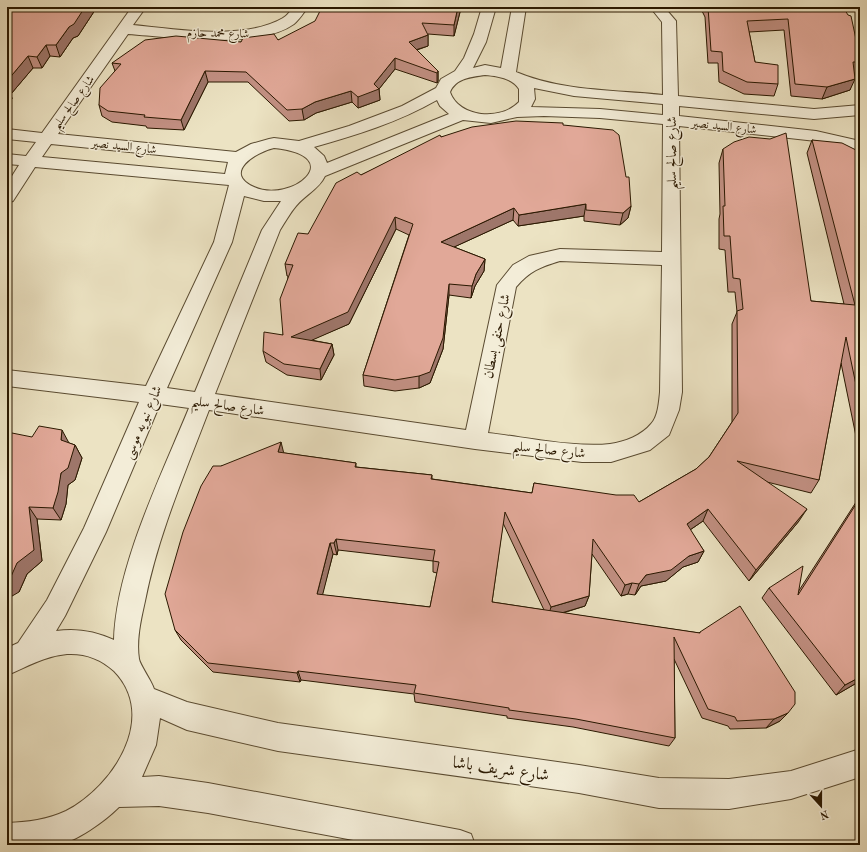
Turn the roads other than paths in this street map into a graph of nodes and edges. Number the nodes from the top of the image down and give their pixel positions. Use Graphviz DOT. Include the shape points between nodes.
graph roads {
  1 [pos="140,7"];
  2 [pos="301,7"];
  3 [pos="489,7"];
  4 [pos="519,7"];
  5 [pos="657,7"];
  6 [pos="125,28"];
  7 [pos="461,73"];
  8 [pos="514,78"];
  9 [pos="441,90"];
  10 [pos="670,100"];
  11 [pos="860,110"];
  12 [pos="516,112"];
  13 [pos="461,115"];
  14 [pos="671,120"];
  15 [pos="7,134"];
  16 [pos="46,139"];
  17 [pos="300,146"];
  18 [pos="860,146"];
  19 [pos="240,158"];
  20 [pos="7,159"];
  21 [pos="30,162"];
  22 [pos="320,172"];
  23 [pos="236,183"];
  24 [pos="300,191"];
  25 [pos="7,197"];
  26 [pos="670,259"];
  27 [pos="7,378"];
  28 [pos="153,395"];
  29 [pos="203,401"];
  30 [pos="475,440"];
  31 [pos="17,656"];
  32 [pos="126,663"];
  33 [pos="144,698"];
  34 [pos="860,763"];
  35 [pos="113,793"];
  36 [pos="63,836"];
  37 [pos="7,838"];
  38 [pos="460,845"];
  1 -- 6 [label="street, شارع صالح سليم"];
  2 -- 6 [label="street, شارع محمد حازم" via="286,24 258,33 235,35"];
  3 -- 7 [label="street" via="478,48"];
  4 -- 8 [label="street"];
  5 -- 10 [label="street, شارع صالح سليم" via="669,21"];
  6 -- 16 [label="street, شارع صالح سليم"];
  7 -- 8 [label="street" via="485,70"];
  7 -- 9 [label="street" via="448,81"];
  8 -- 10 [label="street, شارع السيد نصير" via="574,92"];
  8 -- 12 [label="street" via="527,89 528,97"];
  9 -- 13 [label="street" via="441,98 445,104"];
  9 -- 17 [label="street" via="422,103 376,123"];
  10 -- 11 [label="street, شارع السيد نصير" via="814,114"];
  10 -- 14 [label="street, شارع صالح سليم"];
  12 -- 13 [label="street" via="489,119"];
  12 -- 14 [label="street, شارع السيد نصير" via="561,112"];
  13 -- 22 [label="street"];
  14 -- 18 [label="street, شارع السيد نصير" via="827,138"];
  14 -- 26 [label="street, شارع صالح سليم"];
  15 -- 16 [label="street, شارع السيد نصير"];
  16 -- 19 [label="street, شارع السيد نصير"];
  16 -- 21 [label="street, شارع صالح سليم"];
  17 -- 19 [label="street" via="288,143 261,146"];
  17 -- 22 [label="street" via="317,156"];
  19 -- 23 [label="street" via="233,169"];
  20 -- 21 [label="street, شارع السيد نصير"];
  21 -- 23 [label="street, شارع السيد نصير"];
  21 -- 25 [label="street, شارع صالح سليم"];
  22 -- 24 [label="street" via="313,182"];
  23 -- 24 [label="street" via="245,190 265,196 289,195"];
  23 -- 28 [label="street, شارع نبويه موسى" via="223,242"];
  24 -- 29 [label="street" via="289,202 271,230"];
  26 -- 30 [label="street, شارع حنفى بسطان" via="560,255 536,261 520,270 507,285"];
  26 -- 30 [label="street, شارع صالح سليم" via="671,392 661,429 642,444 611,453 582,453"];
  27 -- 28 [label="street, شارع صالح سليم"];
  28 -- 29 [label="street, شارع صالح سليم"];
  28 -- 31 [label="street, شارع نبويه موسى" via="76,570 56,608"];
  29 -- 30 [label="street, شارع صالح سليم"];
  29 -- 32 [label="street" via="145,551 127,624"];
  31 -- 32 [label="street" via="50,644 72,642 92,644 110,651"];
  32 -- 33 [label="street" via="137,679"];
  33 -- 34 [label="street, شارع شريف باشا" via="187,716 278,737 659,792 729,794 792,785"];
  33 -- 35 [label="street" via="146,721 141,745 130,770"];
  35 -- 36 [label="street"];
  35 -- 38 [label="street" via="159,791 208,798"];
  36 -- 37 [label="street"];
}
